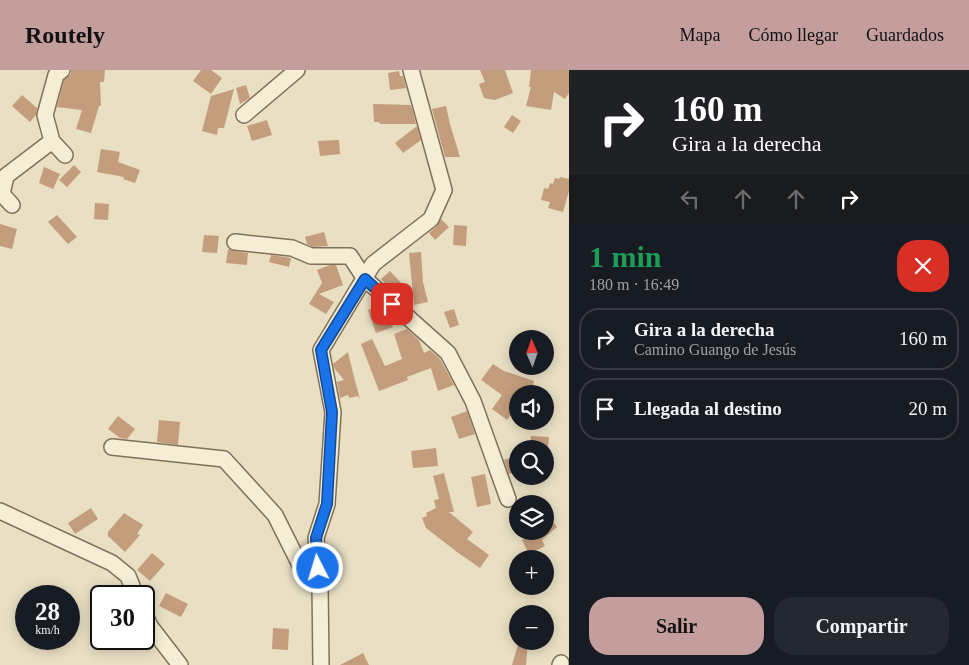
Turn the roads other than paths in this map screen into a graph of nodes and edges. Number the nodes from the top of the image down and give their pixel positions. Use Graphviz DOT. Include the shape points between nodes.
graph roads {
  1 [pos="62,70"];
  2 [pos="297,70"];
  3 [pos="412,70"];
  4 [pos="244,115"];
  5 [pos="52,141"];
  6 [pos="65,155"];
  7 [pos="12,205"];
  8 [pos="235,242"];
  9 [pos="365,279"];
  10 [pos="112,446"];
  11 [pos="508,499"];
  12 [pos="0,511"];
  13 [pos="320,584"];
  14 [pos="132,585"];
  15 [pos="155,632"];
  16 [pos="180,665"];
  17 [pos="321,665"];
  1 -- 5 [label="street" via="56,75 45,115"];
  2 -- 4 [label="street"];
  3 -- 9 [label="street" via="444,190 430,219 373,264"];
  5 -- 6 [label="street"];
  5 -- 7 [label="street" via="6,176 2,194"];
  8 -- 9 [label="street" via="292,248 311,256 350,256"];
  9 -- 11 [label="street" via="448,353 473,401"];
  9 -- 13 [label="street" via="321,350 332,412 327,504 316,538"];
  10 -- 13 [label="street" via="224,459 275,515 301,567"];
  12 -- 14 [label="street" via="112,563 128,576"];
  13 -- 17 [label="street"];
  15 -- 16 [label="street"];
}
